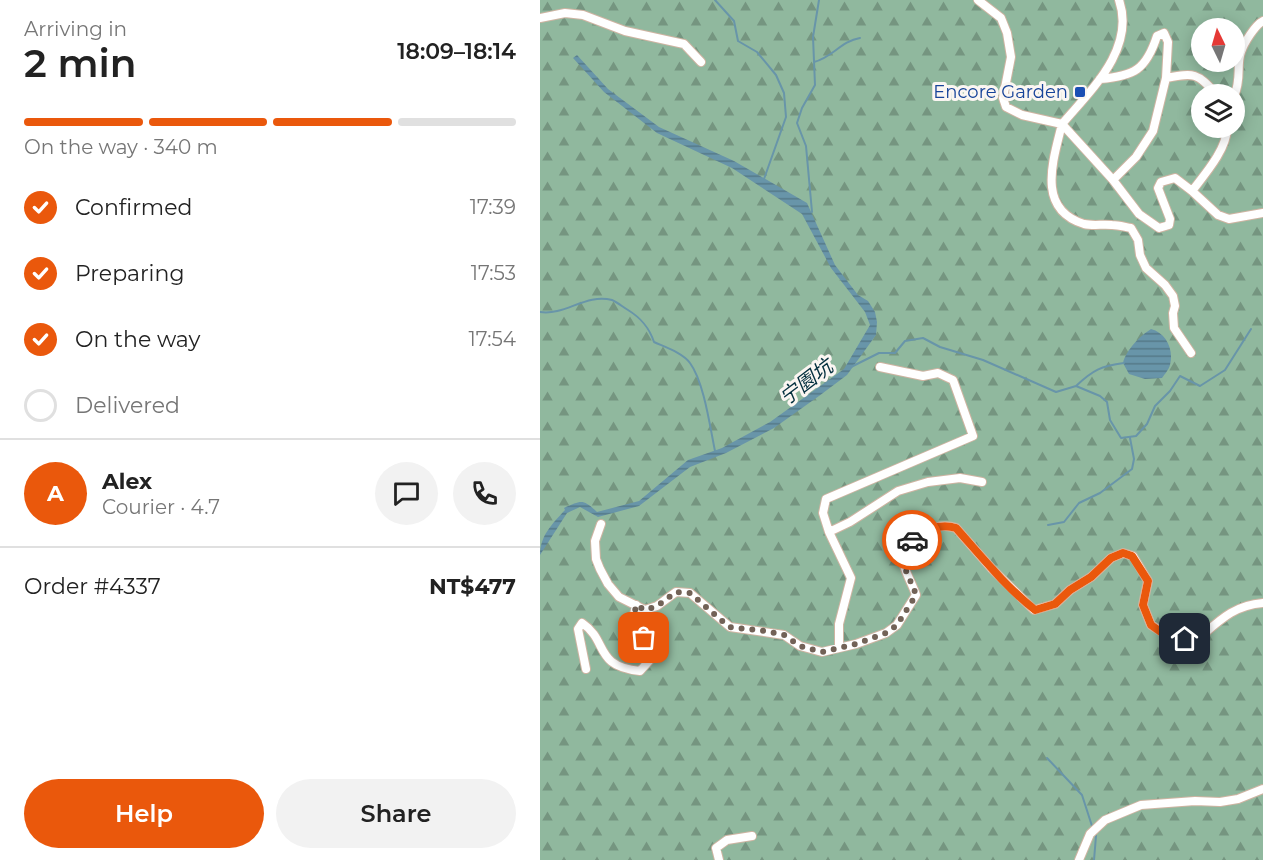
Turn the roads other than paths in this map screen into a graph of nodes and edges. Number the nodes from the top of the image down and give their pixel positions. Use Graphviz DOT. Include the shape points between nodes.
graph roads {
  1 [pos="978,0"];
  2 [pos="1119,0"];
  3 [pos="540,18"];
  4 [pos="1263,21"];
  5 [pos="701,62"];
  6 [pos="1166,78"];
  7 [pos="1100,79"];
  8 [pos="1207,84"];
  9 [pos="1239,84"];
  10 [pos="1062,124"];
  11 [pos="1225,138"];
  12 [pos="1113,180"];
  13 [pos="1192,191"];
  14 [pos="1263,213"];
  15 [pos="1191,352"];
  16 [pos="880,367"];
  17 [pos="982,482"];
  18 [pos="601,524"];
  19 [pos="829,532"];
  20 [pos="1263,603"];
  21 [pos="636,605"];
  22 [pos="839,648"];
  23 [pos="586,669"];
  24 [pos="1263,789"];
  25 [pos="752,836"];
  26 [pos="719,860"];
  27 [pos="1079,860"];
  1 -- 10 [label="street" via="1001,18 1007,33 1011,57 1003,98 1006,107 1022,115"];
  2 -- 7 [label="street" via="1122,32"];
  3 -- 5 [label="street" via="565,13 583,15 625,31 684,44"];
  4 -- 9 [label="street" via="1240,53"];
  6 -- 7 [label="street" via="1168,42 1164,33 1157,36 1140,69"];
  6 -- 8 [label="street" via="1191,74"];
  6 -- 12 [label="street" via="1153,131 1136,157"];
  7 -- 10 [label="street"];
  10 -- 12 [label="street"];
  10 -- 15 [label="street" via="1050,174 1058,209 1087,225 1131,228 1146,268 1173,296 1174,328"];
  11 -- 13 [label="street" via="1216,159"];
  12 -- 13 [label="street" via="1139,214 1159,228 1169,225 1170,219 1158,188 1161,182 1175,178"];
  13 -- 14 [label="street" via="1218,215 1229,219"];
  16 -- 19 [label="street" via="923,376 938,373 952,381 973,436 826,499 823,513"];
  17 -- 19 [label="street" via="960,478 898,491"];
  18 -- 21 [label="street" via="595,541 596,559 619,597"];
  19 -- 22 [label="street" via="850,578 839,624"];
  20 -- 22 [label="street" via="1235,609 1198,639 1161,632 1151,625 1143,605 1148,581 1132,556 1123,553 1111,558 1055,604 1035,610 956,528 942,526 915,536 902,554 916,595 897,625 872,639"];
  21 -- 22 [label="street" via="645,610 676,592 690,593 729,627 784,635 809,650"];
  21 -- 23 [label="street" via="633,624 652,647 650,660 640,671 625,670 608,660 591,629 582,623 578,628"];
  24 -- 27 [label="street" via="1220,802 1141,805 1105,820 1090,834"];
  25 -- 26 [label="street" via="727,840 716,848"];
}
